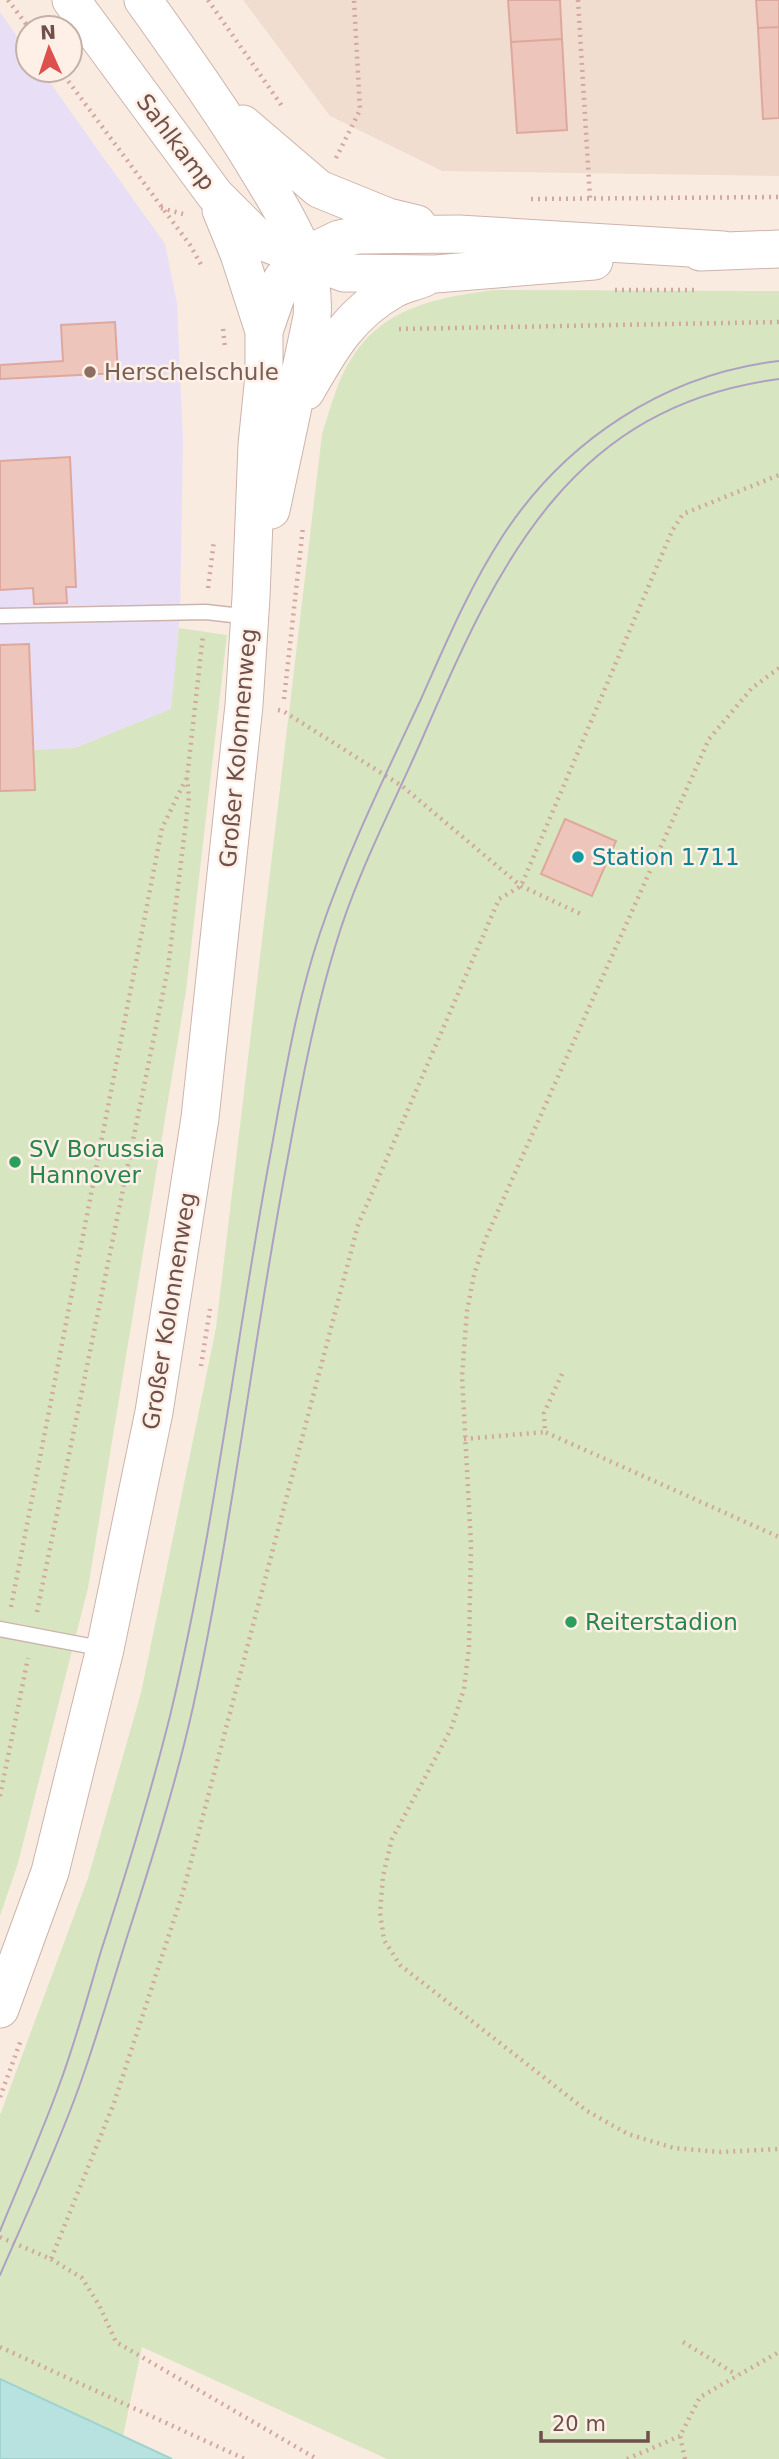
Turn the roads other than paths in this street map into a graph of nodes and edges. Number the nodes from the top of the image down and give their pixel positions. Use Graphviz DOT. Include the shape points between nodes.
graph roads {
  1 [pos="71,0"];
  2 [pos="144,0"];
  3 [pos="214,98"];
  4 [pos="215,195"];
  5 [pos="458,234"];
  6 [pos="779,249"];
  7 [pos="723,250"];
  8 [pos="304,256"];
  9 [pos="435,274"];
  10 [pos="264,331"];
  11 [pos="289,419"];
  12 [pos="251,607"];
  13 [pos="0,616"];
  14 [pos="3,1631"];
  15 [pos="105,1649"];
  16 [pos="0,2009"];
  1 -- 4 [label="street, Sahlkamp"];
  2 -- 3 [label="street, Sahlkamp"];
  3 -- 5 [label="street, Sahlkamp" via="319,189 388,217"];
  3 -- 8 [label="street, Sahlkamp" via="296,233"];
  4 -- 8 [label="street, Sahlkamp" via="261,240"];
  4 -- 10 [label="street, Großer Kolonnenweg"];
  5 -- 7 [label="street, Sahlkamp"];
  5 -- 8 [label="street, Sahlkamp" via="358,235"];
  6 -- 7 [label="street, Sahlkamp"];
  7 -- 9 [label="street, Sahlkamp"];
  8 -- 9 [label="street, Sahlkamp" via="344,273"];
  8 -- 10 [label="street, Großer Kolonnenweg" via="282,279"];
  8 -- 11 [label="street, Großer Kolonnenweg" via="312,317"];
  9 -- 11 [label="street, Sahlkamp" via="394,289 357,316 336,339"];
  10 -- 12 [label="street, Großer Kolonnenweg"];
  11 -- 12 [label="street, Großer Kolonnenweg"];
  12 -- 13 [label="lane"];
  12 -- 15 [label="street, Großer Kolonnenweg" via="200,1118 154,1412"];
  14 -- 15 [label="lane"];
  15 -- 16 [label="street, Großer Kolonnenweg" via="50,1872"];
}
